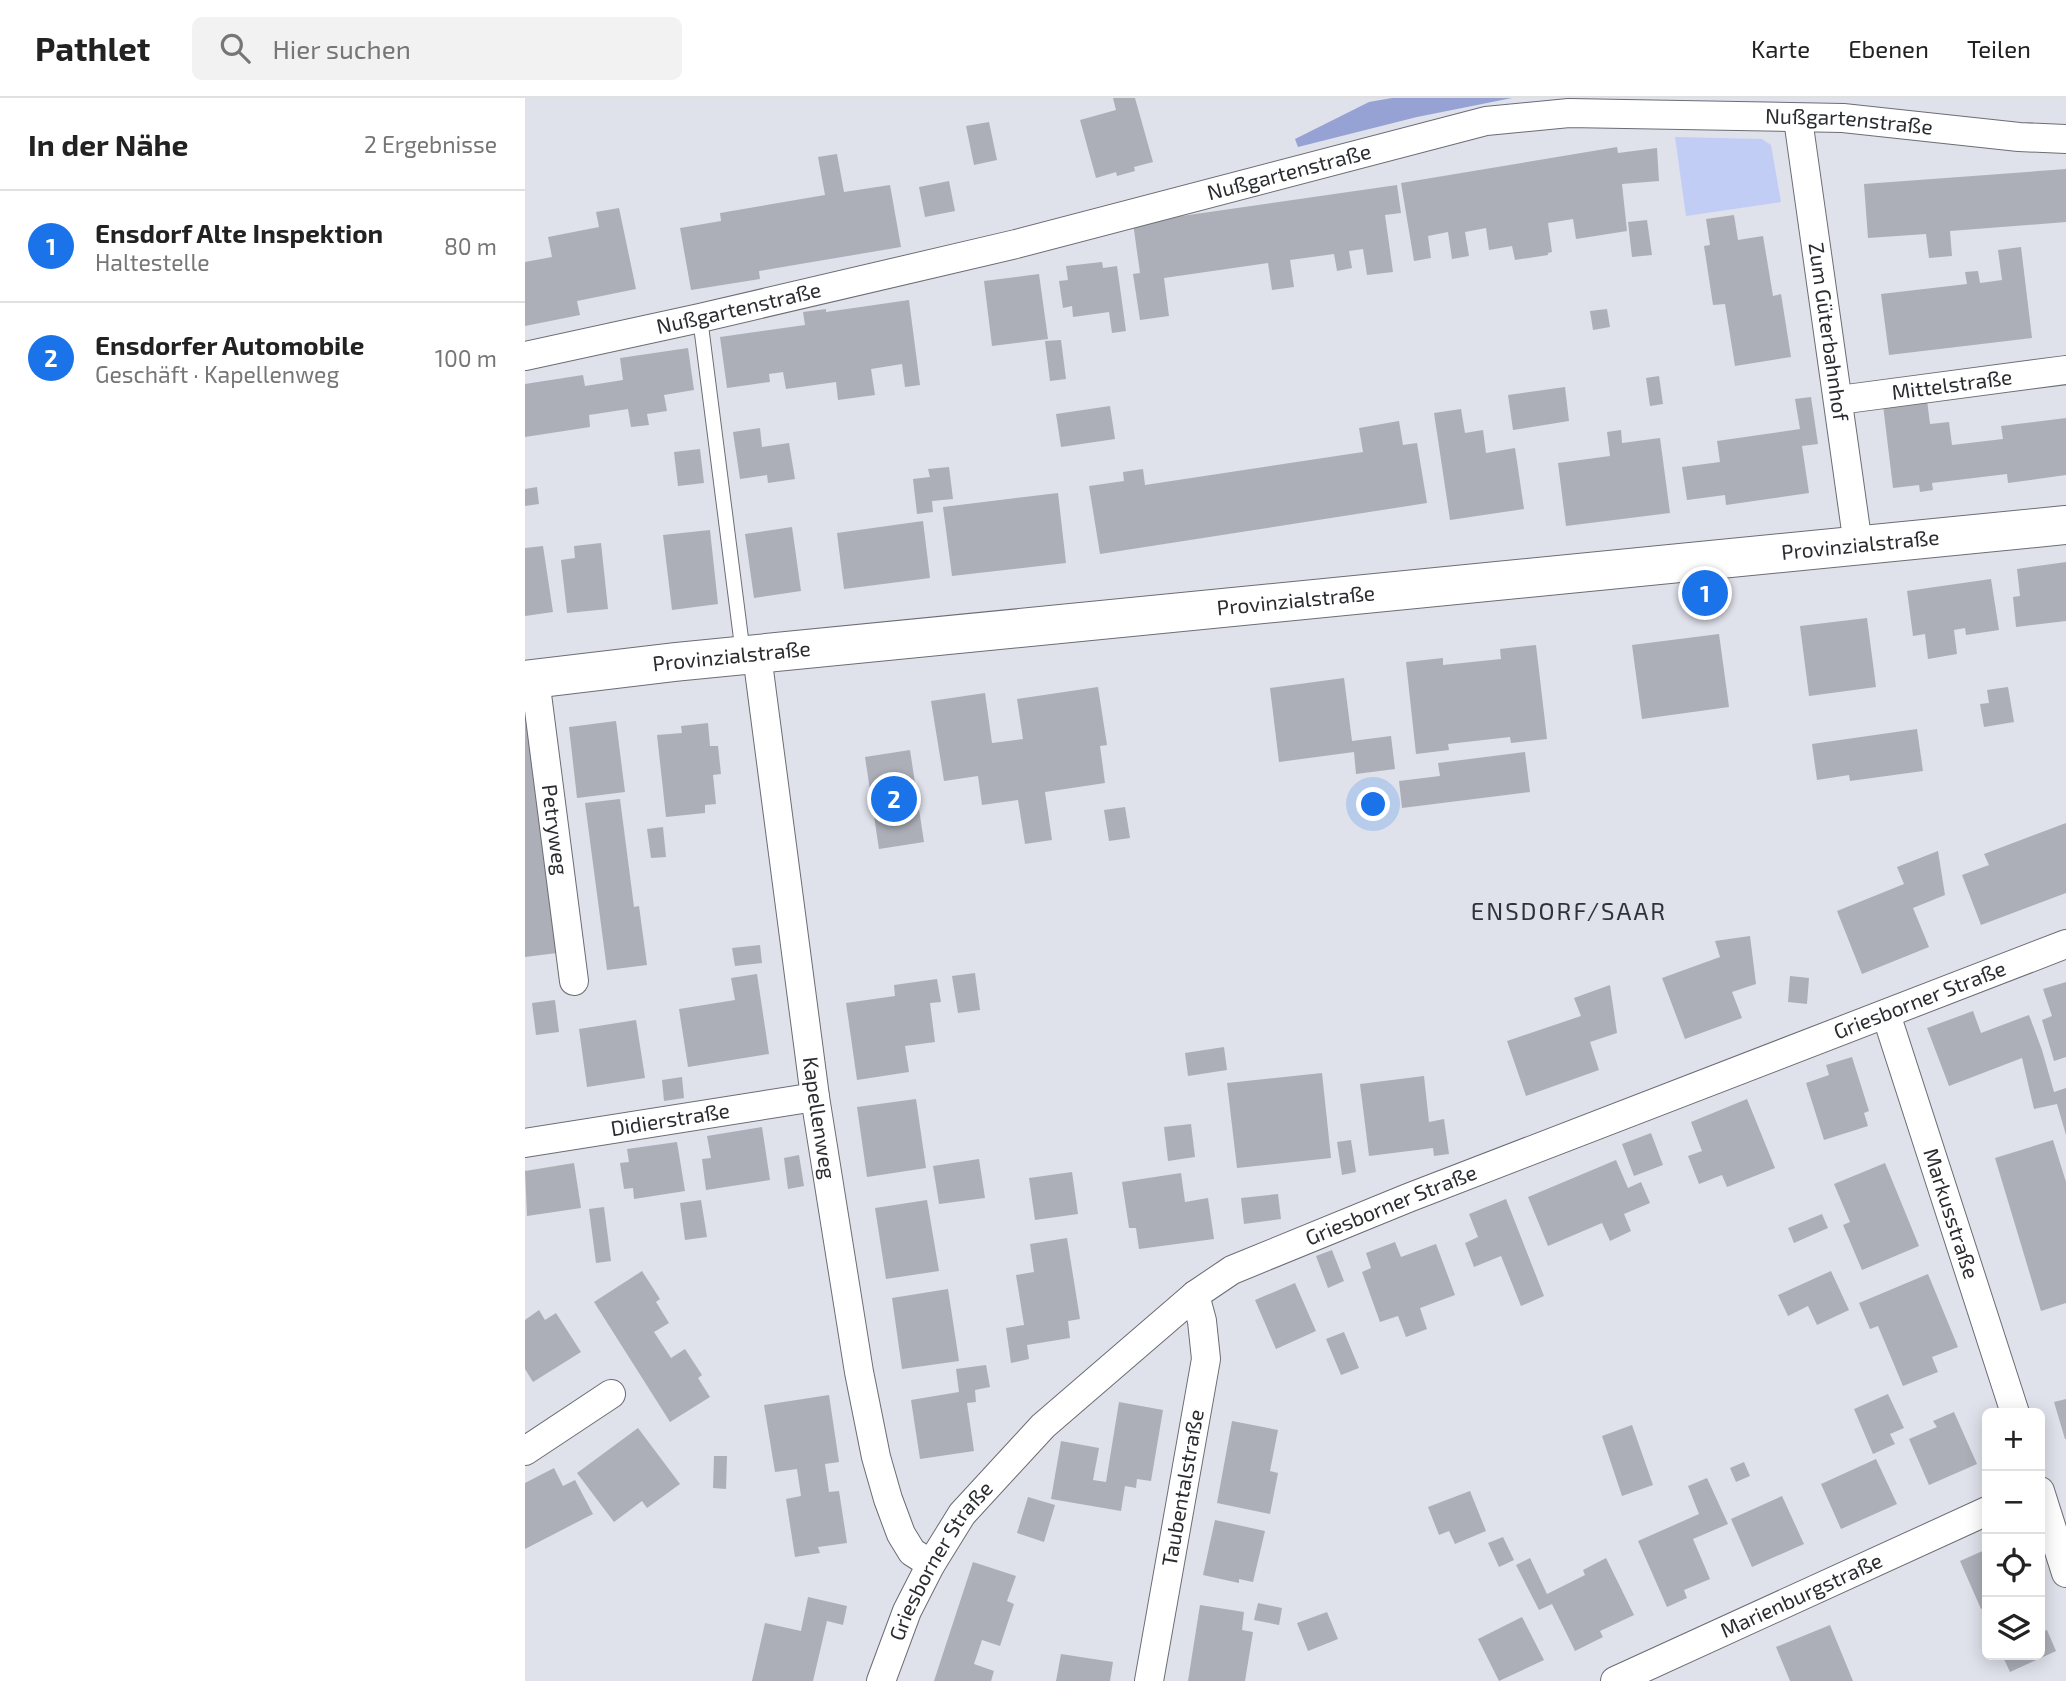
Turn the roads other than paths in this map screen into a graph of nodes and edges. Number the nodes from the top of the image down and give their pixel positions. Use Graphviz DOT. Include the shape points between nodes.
graph roads {
  1 [pos="1798,119"];
  2 [pos="2066,139"];
  3 [pos="700,318"];
  4 [pos="525,356"];
  5 [pos="2066,370"];
  6 [pos="1839,400"];
  7 [pos="2066,525"];
  8 [pos="1858,545"];
  9 [pos="750,655"];
  10 [pos="530,679"];
  11 [pos="2066,944"];
  12 [pos="574,981"];
  13 [pos="1886,1014"];
  14 [pos="815,1097"];
  15 [pos="525,1143"];
  16 [pos="1195,1295"];
  17 [pos="611,1394"];
  18 [pos="2013,1408"];
  19 [pos="525,1451"];
  20 [pos="2045,1507"];
  21 [pos="1982,1513"];
  22 [pos="931,1564"];
  23 [pos="2066,1573"];
  24 [pos="881,1681"];
  25 [pos="1149,1681"];
  26 [pos="1615,1681"];
  1 -- 2 [label="street, Nußgartenstraße" via="1843,118"];
  1 -- 3 [label="street, Nußgartenstraße" via="1569,113 1486,121 1016,244"];
  1 -- 6 [label="street, Zum Güterbahnhof"];
  3 -- 4 [label="street, Nußgartenstraße"];
  3 -- 9 [label="lane"];
  5 -- 6 [label="street, Mittelstraße"];
  6 -- 8 [label="street, Zum Güterbahnhof"];
  7 -- 8 [label="main road, Provinzialstraße"];
  8 -- 9 [label="main road, Provinzialstraße"];
  9 -- 10 [label="main road, Provinzialstraße"];
  9 -- 14 [label="street, Kapellenweg"];
  10 -- 12 [label="street, Petryweg"];
  11 -- 13 [label="street, Griesborner Straße"];
  13 -- 16 [label="street, Griesborner Straße" via="1297,1242 1232,1270"];
  13 -- 18 [label="street, Markusstraße"];
  14 -- 15 [label="street, Didierstraße"];
  14 -- 22 [label="street, Kapellenweg" via="876,1457 901,1534 912,1552"];
  16 -- 22 [label="street, Griesborner Straße" via="1043,1426 963,1514"];
  16 -- 25 [label="street, Taubentalstraße" via="1206,1359"];
  17 -- 19 [label="street"];
  20 -- 23 [label="street"];
  21 -- 26 [label="street, Marienburgstraße"];
  22 -- 24 [label="street, Griesborner Straße" via="907,1611"];
}
